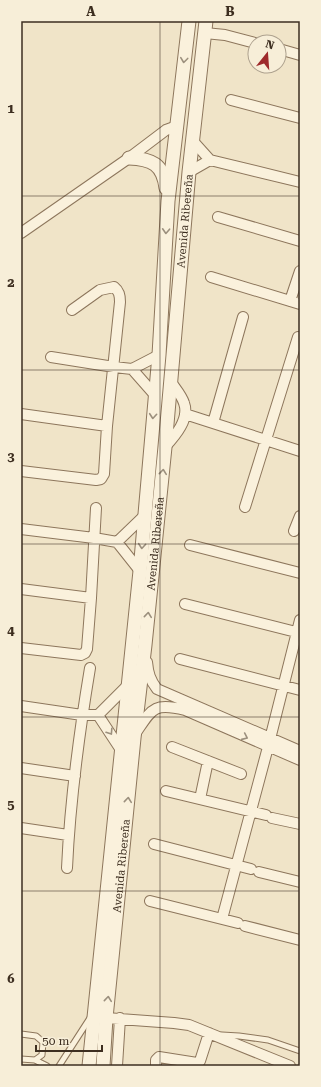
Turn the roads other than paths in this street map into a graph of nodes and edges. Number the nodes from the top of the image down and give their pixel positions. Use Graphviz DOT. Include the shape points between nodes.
graph roads {
  1 [pos="188,21"];
  2 [pos="205,27"];
  3 [pos="247,41"];
  4 [pos="287,51"];
  5 [pos="300,55"];
  6 [pos="231,100"];
  7 [pos="300,118"];
  8 [pos="177,126"];
  9 [pos="192,140"];
  10 [pos="129,158"];
  11 [pos="210,160"];
  12 [pos="189,172"];
  13 [pos="300,182"];
  14 [pos="168,201"];
  15 [pos="218,217"];
  16 [pos="21,233"];
  17 [pos="300,241"];
  18 [pos="300,271"];
  19 [pos="211,277"];
  20 [pos="295,302"];
  21 [pos="72,310"];
  22 [pos="243,317"];
  23 [pos="298,337"];
  24 [pos="159,355"];
  25 [pos="51,357"];
  26 [pos="114,367"];
  27 [pos="132,369"];
  28 [pos="171,382"];
  29 [pos="154,394"];
  30 [pos="21,414"];
  31 [pos="185,414"];
  32 [pos="213,423"];
  33 [pos="107,426"];
  34 [pos="266,439"];
  35 [pos="165,448"];
  36 [pos="300,451"];
  37 [pos="21,471"];
  38 [pos="245,507"];
  39 [pos="96,508"];
  40 [pos="144,516"];
  41 [pos="300,516"];
  42 [pos="21,529"];
  43 [pos="294,532"];
  44 [pos="94,538"];
  45 [pos="117,542"];
  46 [pos="190,545"];
  47 [pos="140,571"];
  48 [pos="300,573"];
  49 [pos="21,590"];
  50 [pos="91,598"];
  51 [pos="185,604"];
  52 [pos="300,620"];
  53 [pos="299,633"];
  54 [pos="145,645"];
  55 [pos="21,648"];
  56 [pos="180,658"];
  57 [pos="90,668"];
  58 [pos="128,685"];
  59 [pos="283,686"];
  60 [pos="157,689"];
  61 [pos="300,690"];
  62 [pos="21,706"];
  63 [pos="157,708"];
  64 [pos="98,714"];
  65 [pos="82,715"];
  66 [pos="134,736"];
  67 [pos="269,743"];
  68 [pos="172,747"];
  69 [pos="121,750"];
  70 [pos="300,751"];
  71 [pos="300,760"];
  72 [pos="208,761"];
  73 [pos="21,768"];
  74 [pos="241,774"];
  75 [pos="75,776"];
  76 [pos="166,791"];
  77 [pos="200,799"];
  78 [pos="251,811"];
  79 [pos="300,824"];
  80 [pos="21,828"];
  81 [pos="68,835"];
  82 [pos="154,844"];
  83 [pos="237,865"];
  84 [pos="67,868"];
  85 [pos="300,882"];
  86 [pos="150,901"];
  87 [pos="222,919"];
  88 [pos="300,940"];
  89 [pos="94,1010"];
  90 [pos="106,1018"];
  91 [pos="120,1018"];
  92 [pos="21,1034"];
  93 [pos="212,1034"];
  94 [pos="300,1051"];
  95 [pos="21,1059"];
  96 [pos="35,1060"];
  97 [pos="47,1066"];
  98 [pos="59,1066"];
  99 [pos="89,1066"];
  100 [pos="103,1066"];
  101 [pos="117,1066"];
  102 [pos="156,1066"];
  103 [pos="290,1066"];
  1 -- 8 [label="street, Avenida Ribereña, one-way"];
  2 -- 3 [label="street"];
  2 -- 9 [label="street, Avenida Ribereña"];
  4 -- 5 [label="street"];
  6 -- 7 [label="street"];
  8 -- 10 [label="street" via="166,130"];
  8 -- 14 [label="street, Avenida Ribereña"];
  9 -- 11 [label="street"];
  9 -- 12 [label="street, Avenida Ribereña"];
  10 -- 14 [label="street" via="150,161 160,168 165,176"];
  10 -- 16 [label="street"];
  11 -- 12 [label="street"];
  11 -- 13 [label="street"];
  12 -- 28 [label="street, Avenida Ribereña"];
  14 -- 24 [label="street, Avenida Ribereña, one-way"];
  15 -- 17 [label="street"];
  18 -- 20 [label="street"];
  19 -- 20 [label="street"];
  21 -- 26 [label="street" via="100,290 114,287 118,291 120,302"];
  22 -- 32 [label="street"];
  23 -- 34 [label="street"];
  24 -- 27 [label="street"];
  24 -- 29 [label="street, Avenida Ribereña"];
  25 -- 26 [label="street"];
  26 -- 27 [label="street"];
  26 -- 33 [label="street"];
  27 -- 29 [label="street"];
  28 -- 31 [label="street" via="185,404"];
  28 -- 35 [label="street, Avenida Ribereña"];
  29 -- 40 [label="street, Avenida Ribereña, one-way"];
  30 -- 33 [label="street"];
  31 -- 32 [label="street"];
  31 -- 35 [label="street" via="179,431"];
  32 -- 34 [label="street"];
  33 -- 37 [label="street" via="104,474 101,478 96,480"];
  34 -- 36 [label="street"];
  34 -- 38 [label="street"];
  54 -- 35 [label="street, Avenida Ribereña, one-way"];
  39 -- 44 [label="street"];
  40 -- 45 [label="street"];
  40 -- 47 [label="street, Avenida Ribereña, one-way"];
  41 -- 43 [label="street"];
  42 -- 44 [label="street"];
  44 -- 45 [label="street"];
  44 -- 50 [label="street"];
  45 -- 47 [label="street"];
  46 -- 48 [label="street"];
  47 -- 58 [label="street, Avenida Ribereña"];
  49 -- 50 [label="street"];
  50 -- 55 [label="street" via="85,653 80,655"];
  51 -- 53 [label="street"];
  52 -- 53 [label="street"];
  53 -- 59 [label="street"];
  54 -- 60 [label="street" via="148,673"];
  54 -- 66 [label="street, Avenida Ribereña"];
  56 -- 59 [label="street"];
  57 -- 65 [label="street"];
  58 -- 64 [label="street"];
  58 -- 69 [label="street, Avenida Ribereña"];
  59 -- 61 [label="street"];
  59 -- 67 [label="street"];
  60 -- 63 [label="street"];
  60 -- 67 [label="street"];
  62 -- 65 [label="street"];
  63 -- 66 [label="street" via="150,712"];
  63 -- 67 [label="street, one-way" via="172,707 185,710"];
  64 -- 65 [label="street"];
  64 -- 69 [label="street, one-way"];
  65 -- 75 [label="street"];
  90 -- 66 [label="street, Avenida Ribereña, one-way"];
  67 -- 70 [label="street"];
  67 -- 71 [label="street"];
  67 -- 78 [label="street"];
  68 -- 72 [label="street"];
  69 -- 89 [label="street, Avenida Ribereña"];
  72 -- 74 [label="street"];
  72 -- 77 [label="street"];
  73 -- 75 [label="street"];
  75 -- 81 [label="street"];
  76 -- 77 [label="street"];
  77 -- 78 [label="street"];
  78 -- 79 [label="street"];
  78 -- 83 [label="street"];
  80 -- 81 [label="street"];
  81 -- 84 [label="street"];
  82 -- 83 [label="street"];
  83 -- 85 [label="street"];
  83 -- 87 [label="street"];
  86 -- 87 [label="street"];
  87 -- 88 [label="street"];
  89 -- 98 [label="lane"];
  89 -- 99 [label="street, Avenida Ribereña"];
  90 -- 91 [label="street"];
  90 -- 100 [label="street, Avenida Ribereña"];
  91 -- 93 [label="street" via="189,1025"];
  91 -- 101 [label="street"];
  92 -- 96 [label="lane" via="36,1036 43,1042 42,1054"];
  93 -- 94 [label="lane" via="268,1040"];
  93 -- 102 [label="street" via="197,1063 159,1057"];
  93 -- 103 [label="street"];
  95 -- 96 [label="lane"];
  96 -- 97 [label="lane"];
}
